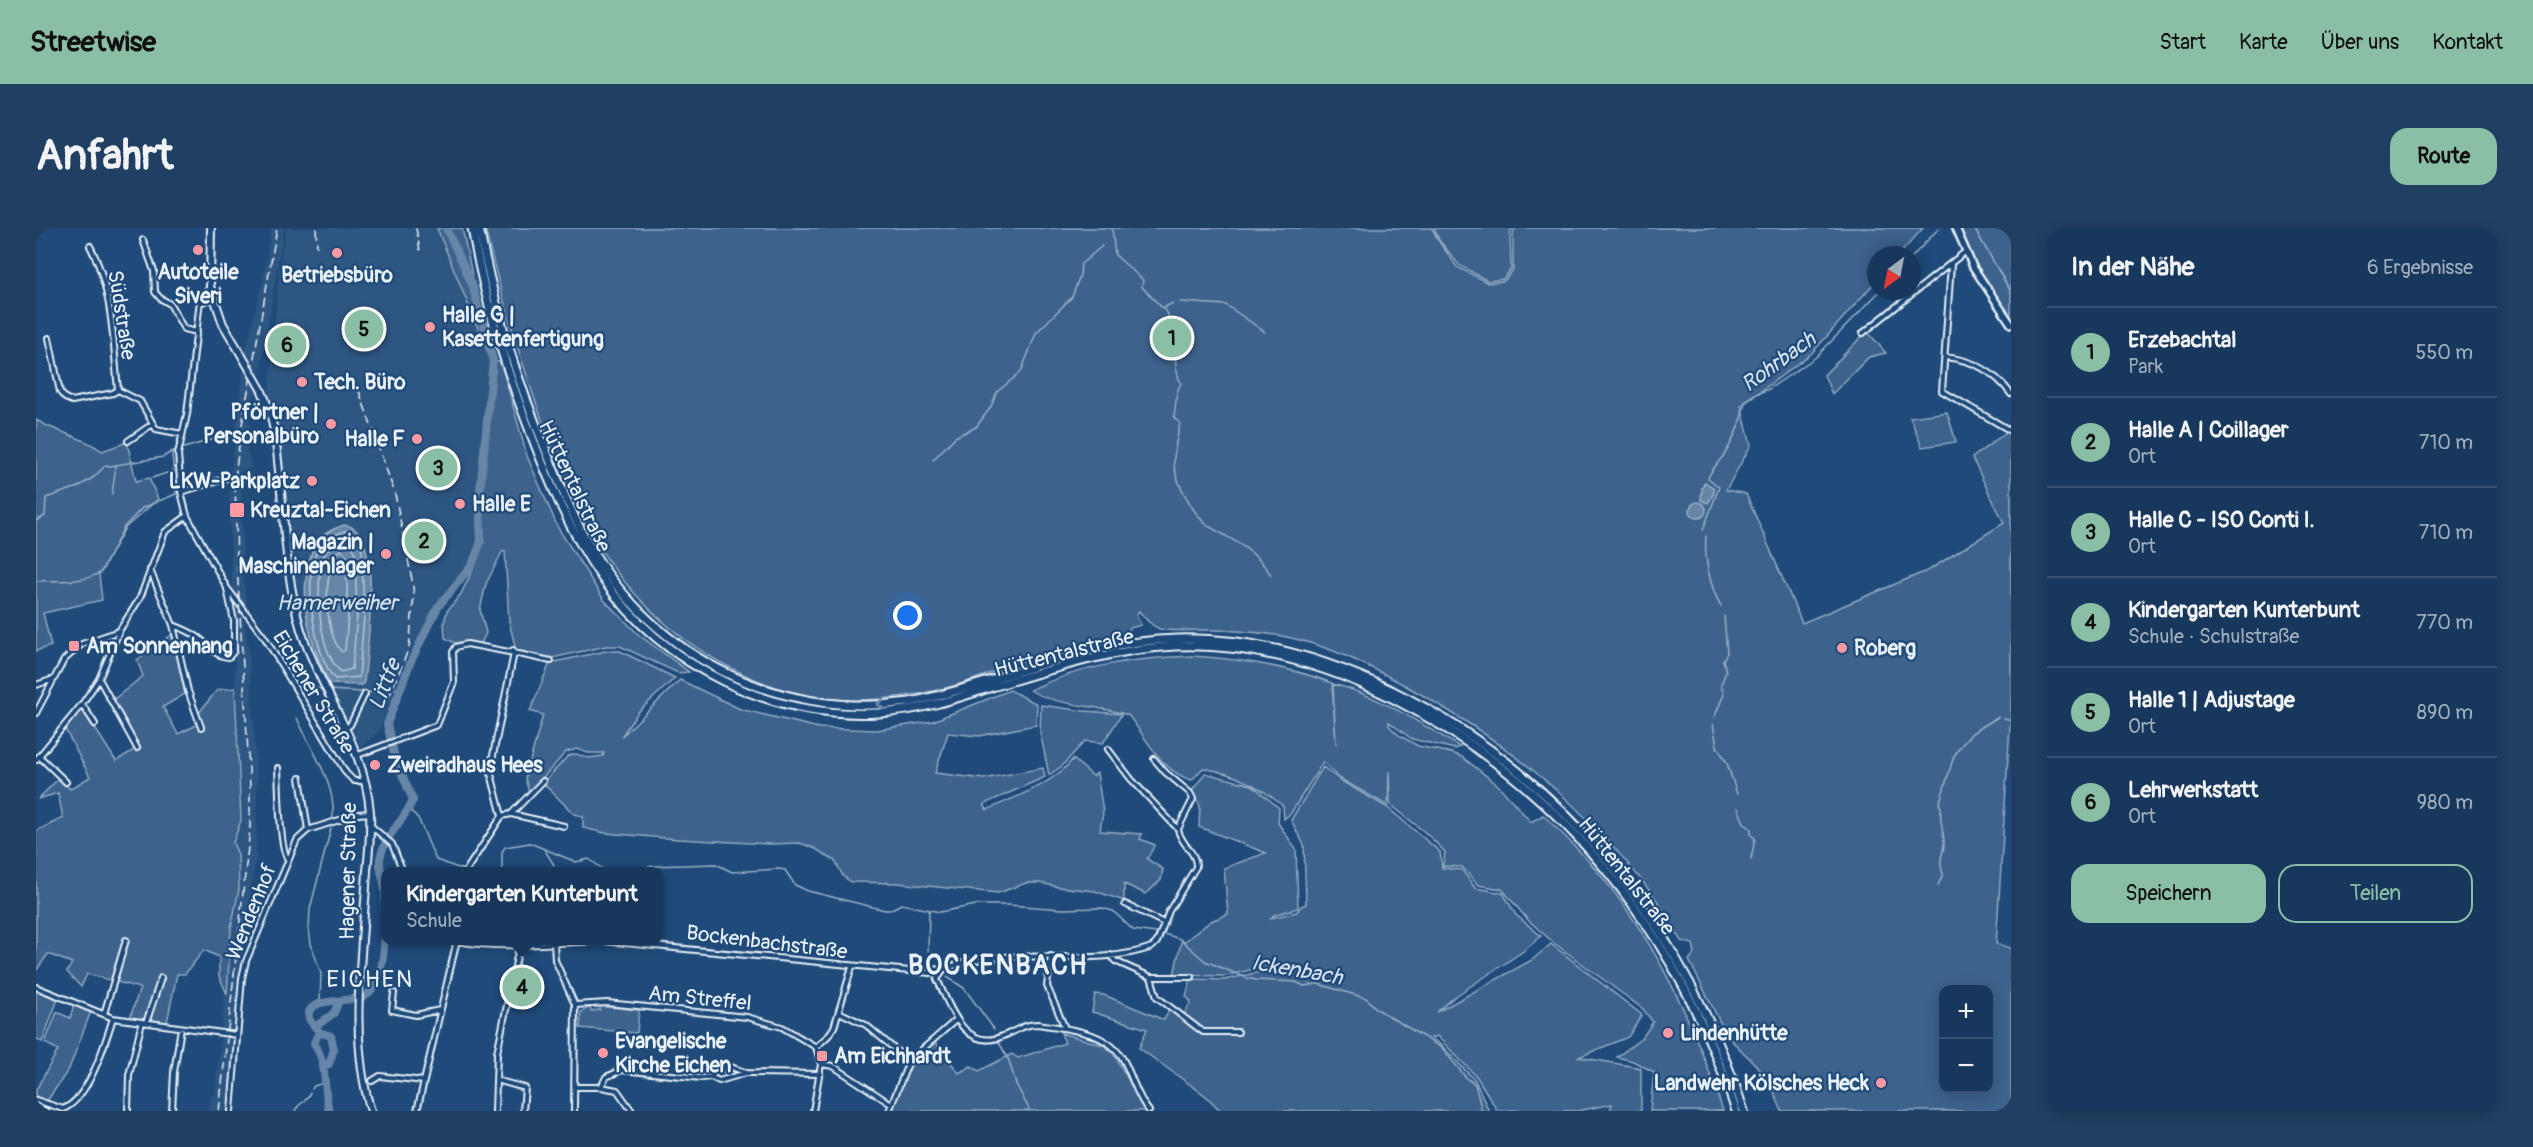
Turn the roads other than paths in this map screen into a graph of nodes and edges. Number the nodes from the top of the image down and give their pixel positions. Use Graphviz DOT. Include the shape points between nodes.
graph roads {
  1 [pos="211,228"];
  2 [pos="1956,228"];
  3 [pos="476,231"];
  4 [pos="143,240"];
  5 [pos="90,246"];
  6 [pos="1965,252"];
  7 [pos="1951,265"];
  8 [pos="210,286"];
  9 [pos="214,297"];
  10 [pos="200,304"];
  11 [pos="2011,324"];
  12 [pos="197,332"];
  13 [pos="1863,333"];
  14 [pos="49,338"];
  15 [pos="1944,357"];
  16 [pos="118,390"];
  17 [pos="2011,394"];
  18 [pos="151,425"];
  19 [pos="2011,431"];
  20 [pos="182,434"];
  21 [pos="128,441"];
  22 [pos="227,478"];
  23 [pos="181,492"];
  24 [pos="187,516"];
  25 [pos="150,569"];
  26 [pos="227,588"];
  27 [pos="173,625"];
  28 [pos="119,631"];
  29 [pos="514,652"];
  30 [pos="551,661"];
  31 [pos="99,679"];
  32 [pos="52,680"];
  33 [pos="36,685"];
  34 [pos="365,694"];
  35 [pos="82,704"];
  36 [pos="36,713"];
  37 [pos="95,724"];
  38 [pos="201,727"];
  39 [pos="345,728"];
  40 [pos="137,748"];
  41 [pos="1108,749"];
  42 [pos="358,755"];
  43 [pos="38,758"];
  44 [pos="1154,759"];
  45 [pos="278,768"];
  46 [pos="300,778"];
  47 [pos="364,781"];
  48 [pos="543,781"];
  49 [pos="66,782"];
  50 [pos="370,813"];
  51 [pos="511,814"];
  52 [pos="502,816"];
  53 [pos="370,825"];
  54 [pos="564,826"];
  55 [pos="1178,829"];
  56 [pos="308,830"];
  57 [pos="288,859"];
  58 [pos="401,867"];
  59 [pos="468,867"];
  60 [pos="1125,904"];
  61 [pos="1165,923"];
  62 [pos="126,940"];
  63 [pos="456,945"];
  64 [pos="480,945"];
  65 [pos="536,945"];
  66 [pos="554,945"];
  67 [pos="657,945"];
  68 [pos="519,947"];
  69 [pos="1109,955"];
  70 [pos="1051,956"];
  71 [pos="852,967"];
  72 [pos="940,971"];
  73 [pos="930,973"];
  74 [pos="1151,977"];
  75 [pos="1192,977"];
  76 [pos="161,978"];
  77 [pos="937,979"];
  78 [pos="1687,983"];
  79 [pos="36,987"];
  80 [pos="394,993"];
  81 [pos="575,1005"];
  82 [pos="440,1010"];
  83 [pos="839,1012"];
  84 [pos="104,1014"];
  85 [pos="113,1018"];
  86 [pos="957,1019"];
  87 [pos="145,1022"];
  88 [pos="181,1028"];
  89 [pos="1065,1029"];
  90 [pos="1238,1032"];
  91 [pos="237,1035"];
  92 [pos="1715,1043"];
  93 [pos="816,1047"];
  94 [pos="909,1061"];
  95 [pos="821,1064"];
  96 [pos="747,1073"];
  97 [pos="820,1074"];
  98 [pos="711,1077"];
  99 [pos="496,1080"];
  100 [pos="372,1081"];
  101 [pos="424,1081"];
  102 [pos="575,1087"];
  103 [pos="601,1087"];
  104 [pos="36,1100"];
  105 [pos="891,1104"];
  106 [pos="36,1106"];
  107 [pos="46,1111"];
  108 [pos="129,1111"];
  109 [pos="172,1111"];
  110 [pos="231,1111"];
  111 [pos="371,1111"];
  112 [pos="417,1111"];
  113 [pos="495,1111"];
  114 [pos="523,1111"];
  115 [pos="574,1111"];
  116 [pos="632,1111"];
  117 [pos="813,1111"];
  118 [pos="889,1111"];
  119 [pos="1149,1111"];
  120 [pos="1736,1111"];
  121 [pos="1744,1111"];
  1 -- 8 [label="main road, Hagener Straße"];
  2 -- 6 [label="main road"];
  78 -- 3 [label="highway, Hüttentalstraße, one-way" via="1647,909 1607,858 1553,801 1508,762 1440,716 1330,663 1240,642 1175,639 1092,650 938,696 881,705 816,703 764,690 694,657 654,627 608,574 583,535 524,395"];
  3 -- 78 [label="highway, Hüttentalstraße" via="485,289 517,399 577,538 602,579 649,631 682,658 719,680 782,703 816,710 881,713 939,704 1056,668 1134,650 1176,646 1239,649 1328,670 1445,728 1504,768 1548,806 1601,862"];
  4 -- 12 [label="street" via="154,270 155,292 170,304 184,329"];
  5 -- 16 [label="street, Südstraße" via="106,292"];
  6 -- 7 [label="street"];
  6 -- 11 [label="main road"];
  7 -- 13 [label="street"];
  7 -- 15 [label="street"];
  8 -- 9 [label="main road, Hagener Straße"];
  8 -- 10 [label="street, Eichener Straße"];
  9 -- 10 [label="street"];
  9 -- 39 [label="main road, Hagener Straße, bridge" via="223,324 261,389 275,430 295,606 307,646"];
  10 -- 12 [label="street, Eichener Straße"];
  12 -- 20 [label="street, Eichener Straße"];
  14 -- 16 [label="street" via="60,392 65,398 72,400"];
  15 -- 17 [label="street" via="1973,363 1991,372"];
  15 -- 19 [label="street" via="1942,391"];
  16 -- 18 [label="street" via="140,401"];
  18 -- 20 [label="street"];
  18 -- 21 [label="street"];
  20 -- 23 [label="street, Eichener Straße" via="177,468"];
  22 -- 23 [label="street"];
  23 -- 24 [label="street, Eichener Straße"];
  24 -- 25 [label="street" via="165,532"];
  24 -- 26 [label="street, Eichener Straße"];
  25 -- 27 [label="street"];
  25 -- 28 [label="street" via="140,598"];
  26 -- 27 [label="street" via="234,621 234,651 229,657 212,652 198,637"];
  26 -- 47 [label="street, Eichener Straße" via="265,638 346,773 354,781"];
  27 -- 38 [label="street" via="188,691"];
  28 -- 31 [label="street"];
  28 -- 32 [label="street" via="82,644 64,660"];
  29 -- 30 [label="street"];
  29 -- 42 [label="street" via="467,644 456,647 454,682 437,725"];
  29 -- 52 [label="street" via="490,770"];
  31 -- 35 [label="street"];
  31 -- 40 [label="street"];
  32 -- 33 [label="street"];
  32 -- 36 [label="street"];
  34 -- 39 [label="street"];
  35 -- 37 [label="street"];
  35 -- 43 [label="street"];
  39 -- 42 [label="main road, Hagener Straße"];
  41 -- 55 [label="street"];
  42 -- 47 [label="main road, Hagener Straße"];
  43 -- 49 [label="street"];
  44 -- 55 [label="street" via="1193,798"];
  45 -- 57 [label="street" via="281,842"];
  46 -- 56 [label="street"];
  47 -- 50 [label="main road, Hagener Straße"];
  48 -- 51 [label="street"];
  50 -- 53 [label="main road, Hagener Straße"];
  50 -- 56 [label="street"];
  51 -- 52 [label="street"];
  51 -- 54 [label="street"];
  52 -- 59 [label="street"];
  53 -- 58 [label="street" via="392,844"];
  53 -- 111 [label="main road, Hagener Straße" via="359,1007 360,1064"];
  55 -- 61 [label="street" via="1195,857 1196,867"];
  56 -- 57 [label="street, Wendenhof" via="297,840"];
  57 -- 91 [label="street, Wendenhof" via="246,961"];
  60 -- 61 [label="street"];
  61 -- 69 [label="street" via="1152,947"];
  62 -- 84 [label="street"];
  63 -- 82 [label="street"];
  64 -- 68 [label="street, Bockenbachstraße"];
  65 -- 68 [label="street, Bockenbachstraße"];
  66 -- 81 [label="street" via="555,960"];
  67 -- 71 [label="street, Bockenbachstraße"];
  68 -- 99 [label="street" via="497,1053"];
  69 -- 70 [label="street"];
  69 -- 74 [label="street"];
  70 -- 72 [label="street" via="1000,958"];
  70 -- 89 [label="street" via="1047,987"];
  71 -- 73 [label="street, Bockenbachstraße"];
  71 -- 83 [label="street"];
  72 -- 73 [label="street" via="934,969"];
  72 -- 77 [label="street"];
  73 -- 77 [label="street"];
  74 -- 75 [label="street"];
  74 -- 90 [label="street" via="1157,996 1203,1032"];
  76 -- 87 [label="street"];
  77 -- 86 [label="street"];
  78 -- 92 [label="highway"];
  79 -- 84 [label="street"];
  80 -- 82 [label="street" via="392,1010 416,1015"];
  81 -- 93 [label="street, Am Streffel" via="607,1003 747,1017 782,1027"];
  81 -- 102 [label="street"];
  82 -- 101 [label="street"];
  83 -- 93 [label="street" via="832,1032"];
  83 -- 94 [label="street" via="866,1025"];
  84 -- 85 [label="street"];
  85 -- 87 [label="street"];
  85 -- 104 [label="street" via="91,1077 75,1101 63,1109"];
  86 -- 89 [label="street" via="968,1034 982,1040 1001,1037 1029,1024"];
  86 -- 94 [label="street"];
  87 -- 88 [label="street"];
  87 -- 108 [label="street" via="129,1075"];
  88 -- 91 [label="street"];
  88 -- 109 [label="street"];
  89 -- 119 [label="street" via="1111,1044"];
  91 -- 110 [label="street, Wendenhof"];
  92 -- 120 [label="highway"];
  92 -- 121 [label="highway"];
  93 -- 95 [label="street"];
  94 -- 105 [label="street"];
  95 -- 97 [label="street"];
  95 -- 105 [label="street" via="833,1066"];
  96 -- 97 [label="street"];
  96 -- 98 [label="street" via="719,1081"];
  96 -- 98 [label="street" via="731,1067 717,1070"];
  97 -- 117 [label="street"];
  98 -- 103 [label="street" via="622,1070 606,1077"];
  99 -- 113 [label="street"];
  99 -- 114 [label="street" via="525,1088"];
  100 -- 101 [label="street" via="380,1076"];
  101 -- 112 [label="street"];
  102 -- 103 [label="street"];
  102 -- 115 [label="street"];
  103 -- 116 [label="street" via="617,1090"];
  105 -- 118 [label="street"];
  106 -- 107 [label="street"];
}
